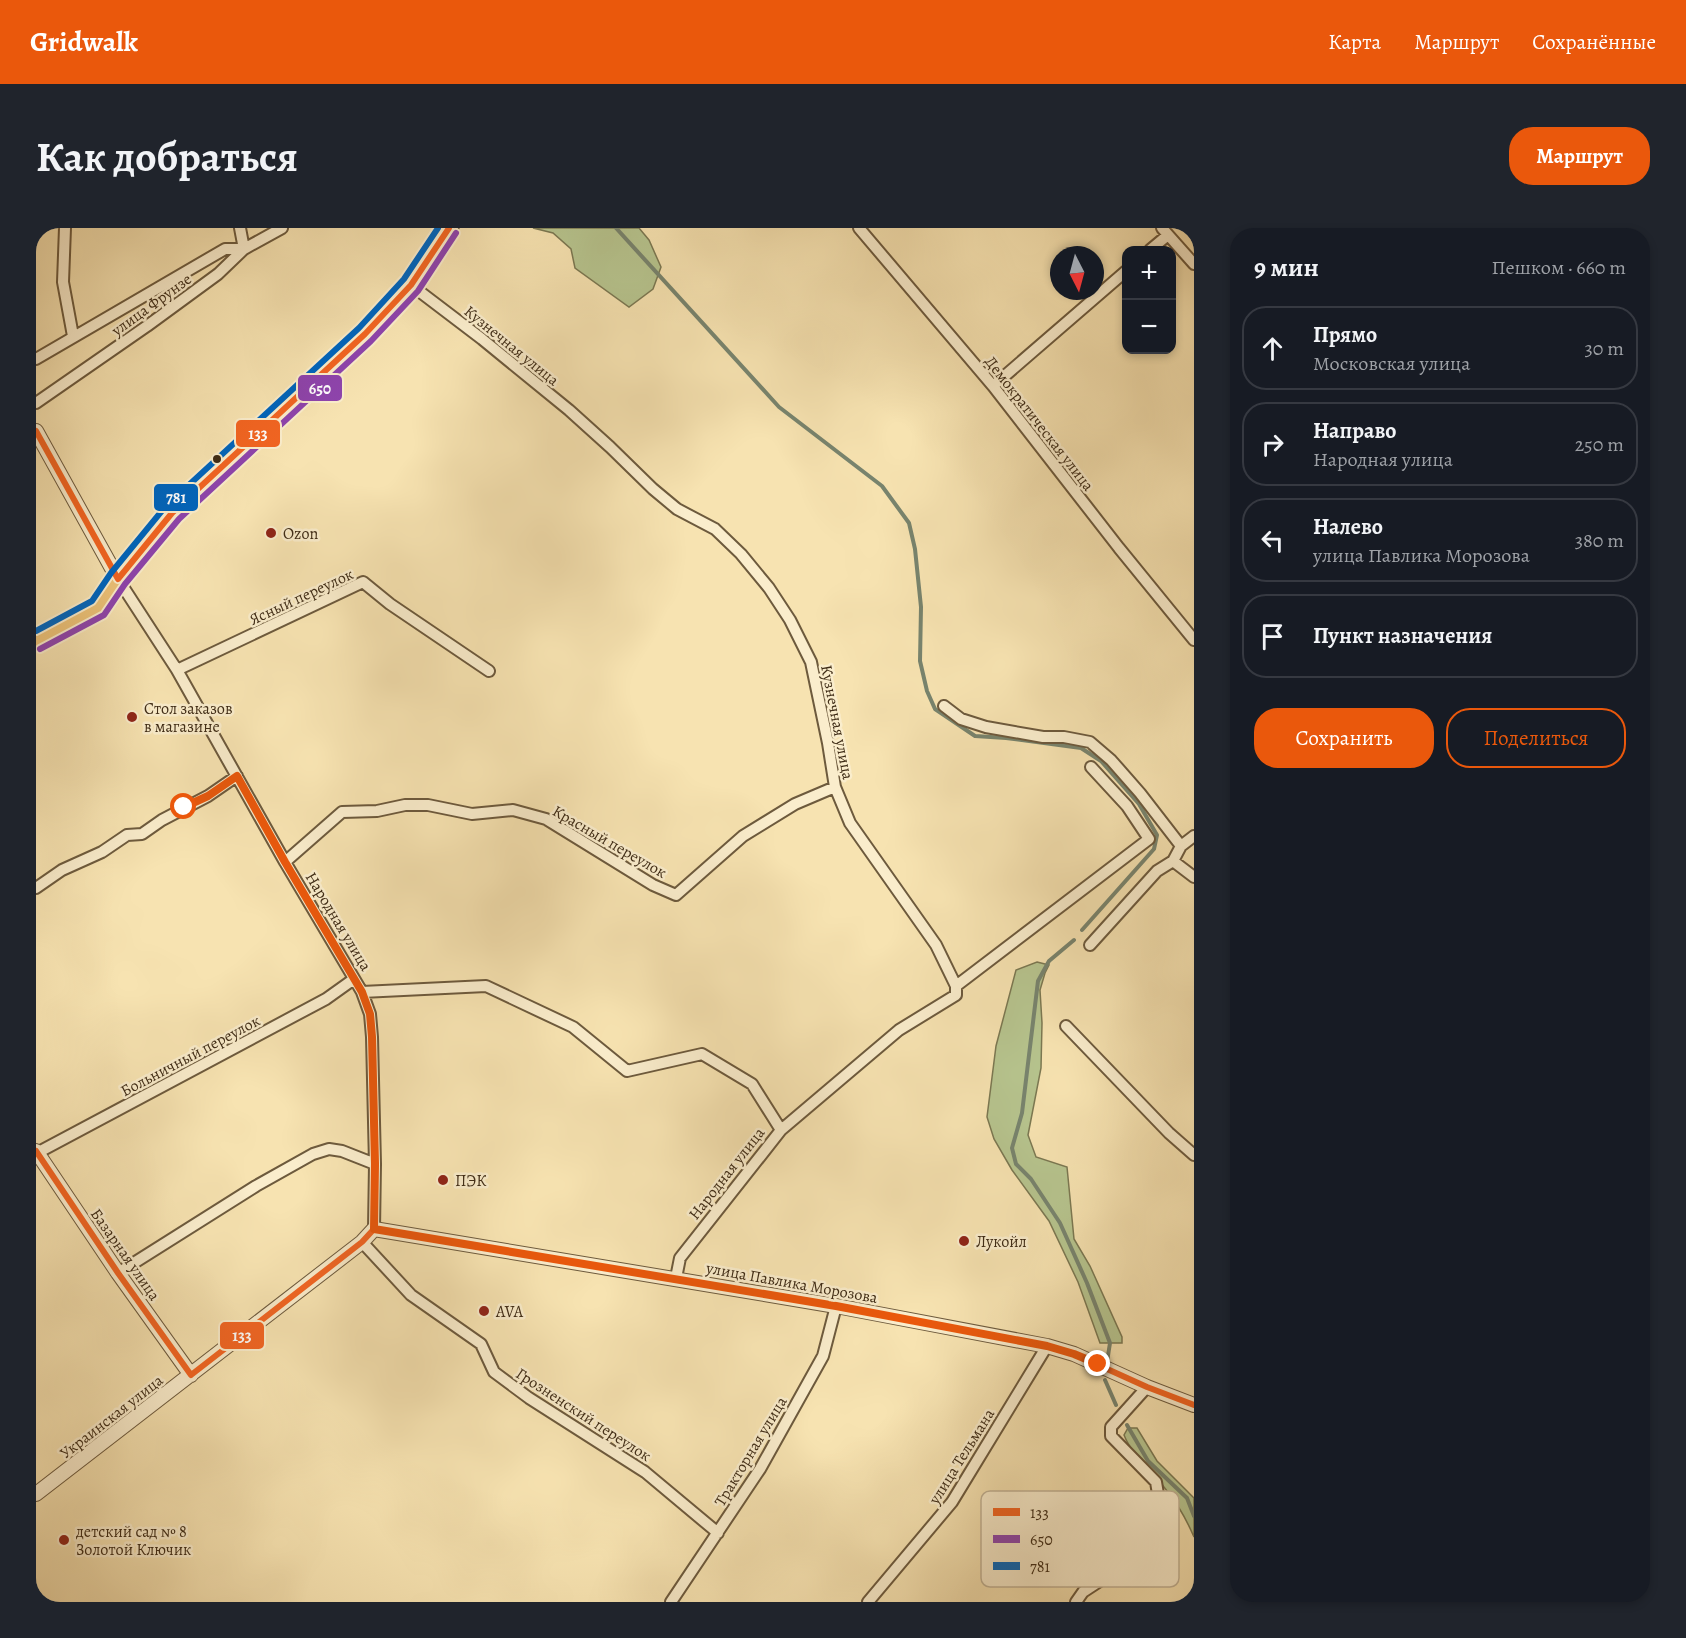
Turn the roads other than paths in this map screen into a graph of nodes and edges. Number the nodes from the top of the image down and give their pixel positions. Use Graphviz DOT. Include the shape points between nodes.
graph roads {
  1 [pos="65,228"];
  2 [pos="240,228"];
  3 [pos="282,228"];
  4 [pos="449,228"];
  5 [pos="859,228"];
  6 [pos="1165,231"];
  7 [pos="1153,246"];
  8 [pos="244,249"];
  9 [pos="1194,264"];
  10 [pos="1122,274"];
  11 [pos="411,285"];
  12 [pos="73,336"];
  13 [pos="36,359"];
  14 [pos="993,386"];
  15 [pos="36,403"];
  16 [pos="36,431"];
  17 [pos="118,579"];
  18 [pos="1193,636"];
  19 [pos="36,641"];
  20 [pos="177,670"];
  21 [pos="489,671"];
  22 [pos="944,706"];
  23 [pos="1091,767"];
  24 [pos="237,776"];
  25 [pos="835,787"];
  26 [pos="1194,836"];
  27 [pos="1181,846"];
  28 [pos="1173,861"];
  29 [pos="285,862"];
  30 [pos="1194,877"];
  31 [pos="36,888"];
  32 [pos="1090,945"];
  33 [pos="354,979"];
  34 [pos="956,986"];
  35 [pos="362,992"];
  36 [pos="1066,1026"];
  37 [pos="781,1130"];
  38 [pos="37,1152"];
  39 [pos="1194,1155"];
  40 [pos="375,1164"];
  41 [pos="374,1229"];
  42 [pos="362,1242"];
  43 [pos="118,1273"];
  44 [pos="676,1278"];
  45 [pos="836,1306"];
  46 [pos="1047,1346"];
  47 [pos="191,1375"];
  48 [pos="1147,1387"];
  49 [pos="1194,1405"];
  50 [pos="1158,1491"];
  51 [pos="36,1494"];
  52 [pos="718,1533"];
  53 [pos="1091,1587"];
  54 [pos="671,1602"];
  55 [pos="868,1602"];
  56 [pos="1076,1602"];
  1 -- 12 [label="street" via="63,282"];
  2 -- 8 [label="street"];
  3 -- 8 [label="street, улица Фрунзе"];
  4 -- 11 [label="main road"];
  5 -- 14 [label="street, Демократическая улица"];
  6 -- 7 [label="street"];
  6 -- 9 [label="street"];
  8 -- 12 [label="street" via="225,249"];
  8 -- 15 [label="street, улица Фрунзе" via="218,274 156,320"];
  10 -- 14 [label="street"];
  11 -- 17 [label="main road" via="365,334 172,513"];
  11 -- 25 [label="street, Кузнечная улица" via="560,403 677,509 715,529 741,554 790,620 811,662"];
  12 -- 13 [label="street"];
  14 -- 18 [label="street, Демократическая улица"];
  16 -- 17 [label="street, Народная улица"];
  17 -- 19 [label="main road" via="98,608"];
  17 -- 20 [label="street, Народная улица"];
  20 -- 21 [label="street, Ясный переулок" via="363,582"];
  20 -- 24 [label="street, Народная улица"];
  22 -- 27 [label="street" via="962,719 986,727 1090,742 1126,777"];
  23 -- 34 [label="street" via="1127,806 1149,839"];
  24 -- 29 [label="street, Народная улица"];
  24 -- 31 [label="street" via="142,834 128,835"];
  25 -- 29 [label="street, Красный переулок" via="795,804 743,836 676,895 546,819 513,810 472,814 428,805 405,805 342,812"];
  25 -- 34 [label="street, Кузнечная улица" via="850,823 936,945"];
  26 -- 27 [label="street"];
  27 -- 28 [label="street"];
  28 -- 30 [label="street"];
  28 -- 32 [label="street" via="1157,871"];
  29 -- 33 [label="street, Народная улица"];
  33 -- 35 [label="street, Народная улица"];
  33 -- 38 [label="street, Больничный переулок" via="326,999"];
  34 -- 37 [label="street" via="956,995 899,1030"];
  35 -- 37 [label="street, Народная улица" via="486,987 573,1027 627,1071 702,1054 752,1084"];
  35 -- 40 [label="street, Народная улица" via="370,1014 372,1037"];
  36 -- 39 [label="street"];
  37 -- 44 [label="street, Народная улица" via="680,1258"];
  38 -- 43 [label="street, Базарная улица"];
  40 -- 41 [label="street, Народная улица"];
  40 -- 43 [label="street" via="330,1149 313,1154"];
  41 -- 42 [label="street, Украинская улица"];
  41 -- 44 [label="street, улица Павлика Морозова"];
  42 -- 47 [label="street, Украинская улица"];
  42 -- 52 [label="street, Грозненский переулок" via="411,1295 481,1344 494,1372 645,1472"];
  43 -- 47 [label="street, Базарная улица"];
  44 -- 45 [label="street, улица Павлика Морозова"];
  45 -- 46 [label="street, улица Павлика Морозова"];
  45 -- 52 [label="street, Тракторная улица" via="823,1356 760,1469"];
  46 -- 48 [label="street, улица Павлика Морозова"];
  46 -- 55 [label="street, улица Тельмана" via="952,1502"];
  47 -- 51 [label="street, Украинская улица"];
  48 -- 49 [label="street, улица Павлика Морозова"];
  48 -- 50 [label="street" via="1111,1427 1111,1436 1156,1482"];
  52 -- 54 [label="street, Тракторная улица"];
  53 -- 56 [label="street"];
}
